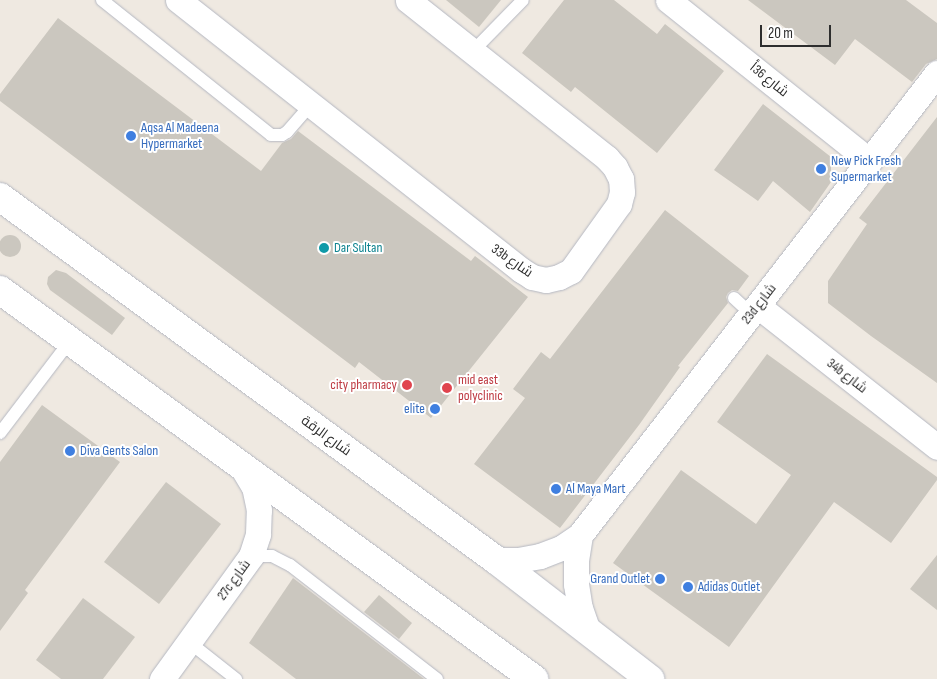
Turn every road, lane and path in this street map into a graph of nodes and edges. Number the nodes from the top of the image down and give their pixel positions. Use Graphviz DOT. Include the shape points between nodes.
graph roads {
  1 [pos="102,0"];
  2 [pos="178,0"];
  3 [pos="408,0"];
  4 [pos="523,0"];
  5 [pos="668,0"];
  6 [pos="473,51"];
  7 [pos="937,73"];
  8 [pos="311,104"];
  9 [pos="870,161"];
  10 [pos="0,198"];
  11 [pos="0,290"];
  12 [pos="748,306"];
  13 [pos="70,341"];
  14 [pos="0,433"];
  15 [pos="937,447"];
  16 [pos="242,467"];
  17 [pos="580,535"];
  18 [pos="251,556"];
  19 [pos="496,560"];
  20 [pos="588,631"];
  21 [pos="189,642"];
  22 [pos="162,679"];
  23 [pos="236,679"];
  24 [pos="437,679"];
  25 [pos="534,679"];
  26 [pos="650,679"];
  1 -- 8 [label="lane" via="271,135 282,136"];
  2 -- 8 [label="street, 33b شارع"];
  3 -- 6 [label="street, 33b شارع"];
  4 -- 6 [label="lane"];
  5 -- 9 [label="street, شارع 36أ"];
  6 -- 8 [label="street, 33b شارع" via="607,158 621,179 622,192 613,215 572,271 559,278 546,280 521,270"];
  7 -- 9 [label="street, 23d شارع"];
  9 -- 12 [label="street, 23d شارع"];
  10 -- 19 [label="street, شارع الرقة"];
  11 -- 13 [label="street"];
  12 -- 15 [label="street, 34b شارع"];
  12 -- 17 [label="street, 23d شارع"];
  13 -- 14 [label="lane"];
  13 -- 16 [label="street"];
  16 -- 18 [label="street, 27c شارع" via="254,487 259,510 258,534"];
  16 -- 25 [label="street"];
  17 -- 19 [label="street, 23d شارع" via="561,548 540,556"];
  17 -- 20 [label="street, 23d شارع" via="576,584"];
  18 -- 21 [label="street, 27c شارع"];
  18 -- 24 [label="lane" via="272,556 290,565"];
  19 -- 20 [label="street, شارع الرقة"];
  20 -- 26 [label="street, شارع الرقة"];
  21 -- 22 [label="street, 27c شارع"];
  21 -- 23 [label="lane"];
}
